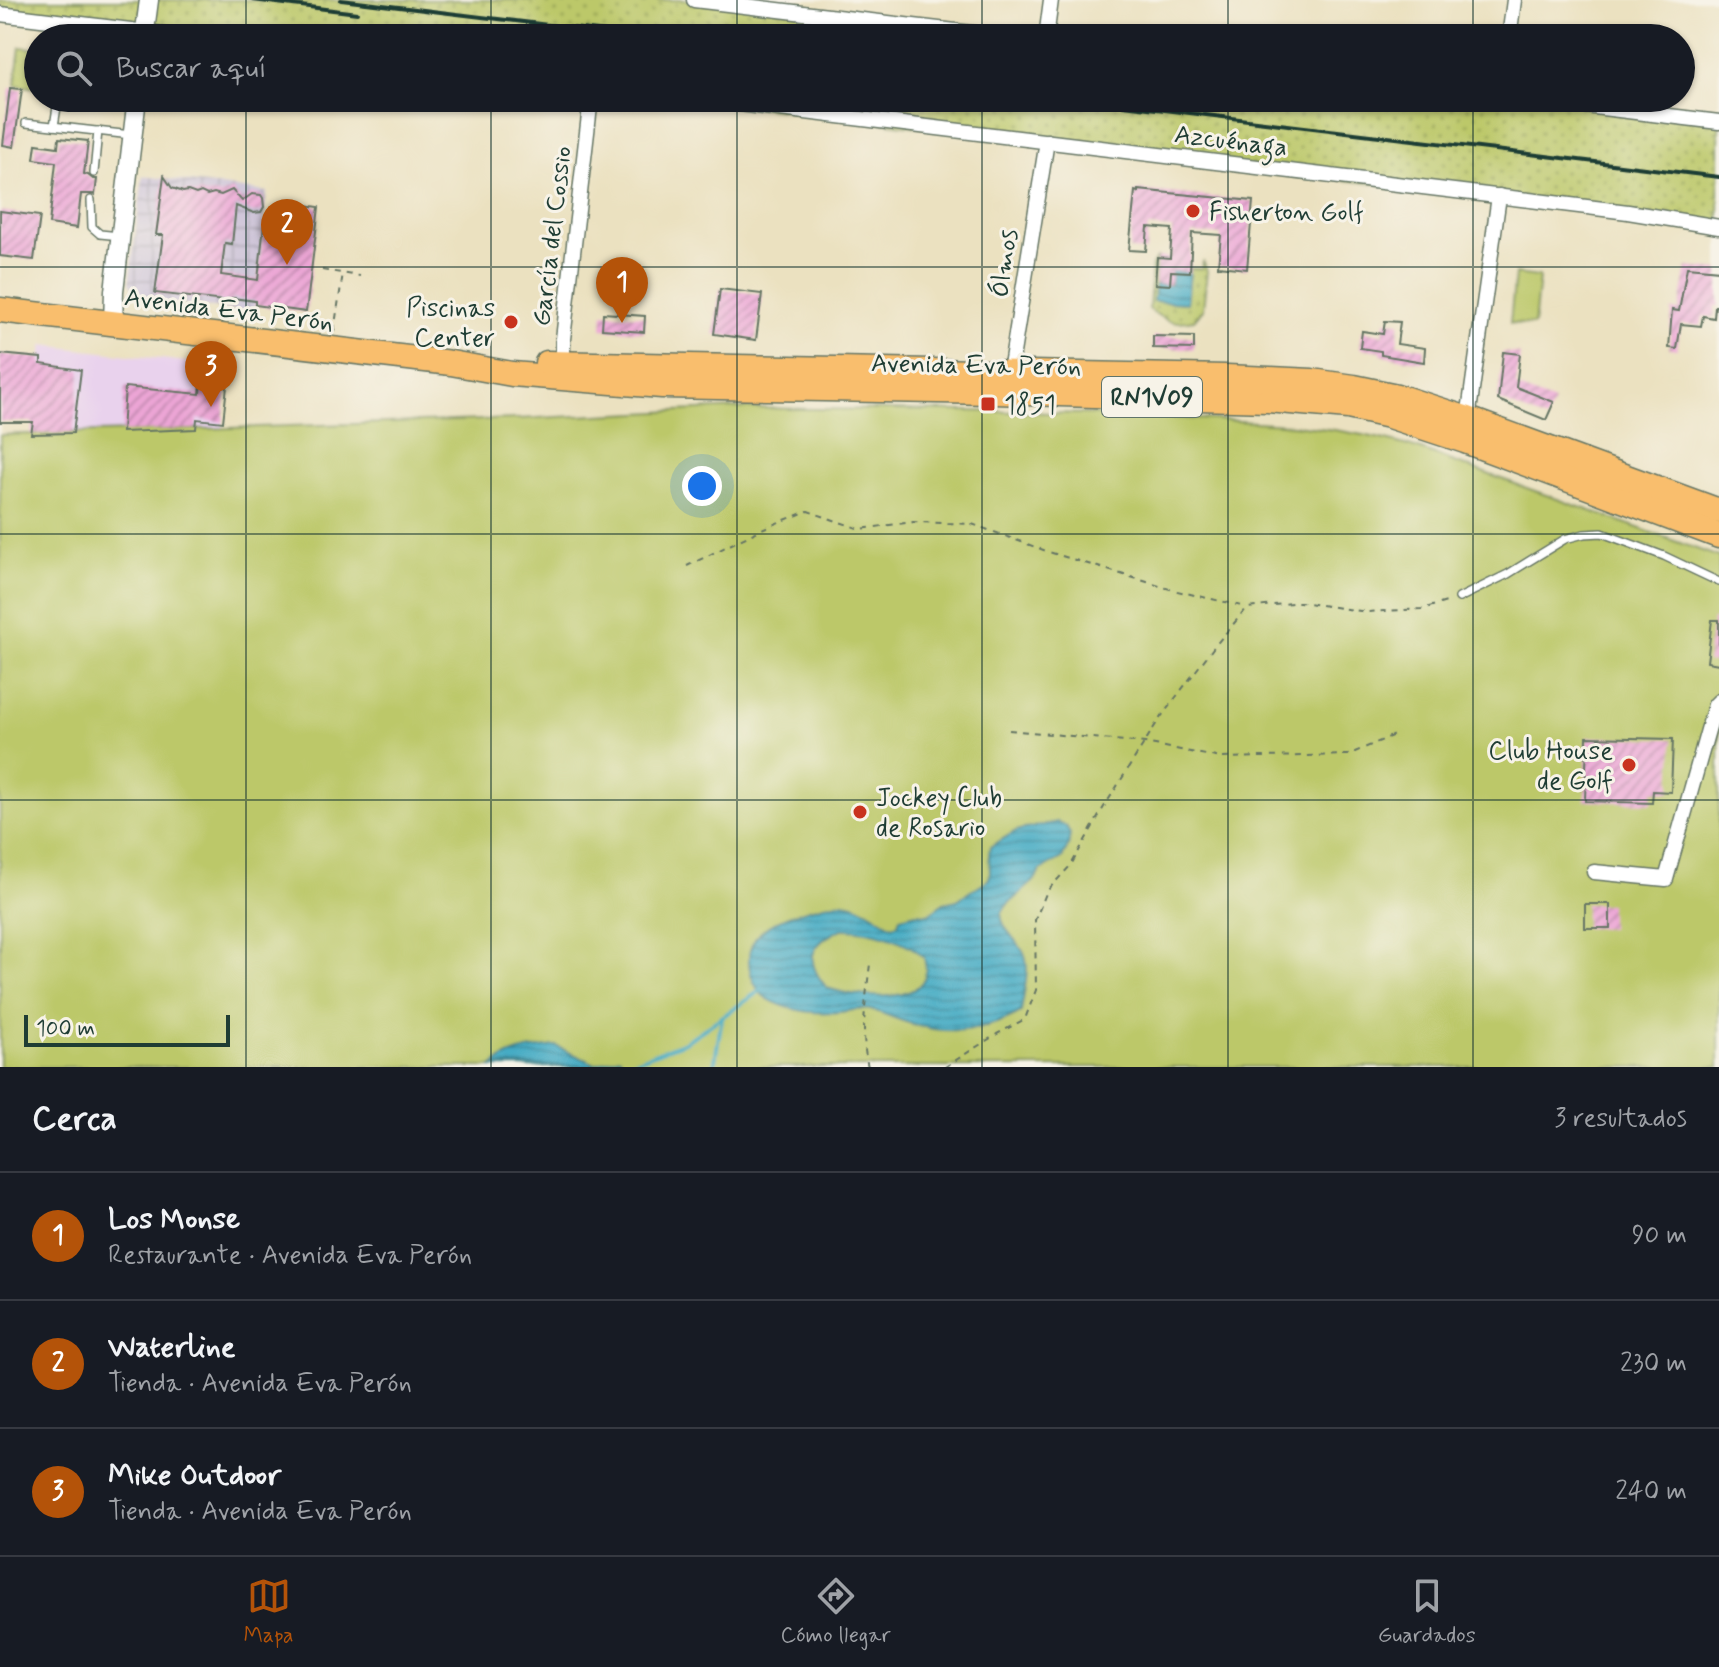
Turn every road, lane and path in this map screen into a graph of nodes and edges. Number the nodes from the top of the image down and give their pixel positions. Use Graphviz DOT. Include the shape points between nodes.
graph roads {
  1 [pos="149,0"];
  2 [pos="694,0"];
  3 [pos="1051,0"];
  4 [pos="1514,0"];
  5 [pos="0,14"];
  6 [pos="69,24"];
  7 [pos="146,24"];
  8 [pos="897,24"];
  9 [pos="1048,24"];
  10 [pos="1511,24"];
  11 [pos="56,112"];
  12 [pos="136,112"];
  13 [pos="589,112"];
  14 [pos="806,112"];
  15 [pos="1636,112"];
  16 [pos="1719,122"];
  17 [pos="26,123"];
  18 [pos="54,126"];
  19 [pos="98,131"];
  20 [pos="133,136"];
  21 [pos="1047,141"];
  22 [pos="94,173"];
  23 [pos="1499,196"];
  24 [pos="91,200"];
  25 [pos="1719,227"];
  26 [pos="121,237"];
  27 [pos="322,270"];
  28 [pos="343,273"];
  29 [pos="360,276"];
  30 [pos="0,310"];
  31 [pos="336,322"];
  32 [pos="113,324"];
  33 [pos="563,371"];
  34 [pos="1009,382"];
  35 [pos="1466,430"];
  36 [pos="1719,511"];
  37 [pos="1719,536"];
  38 [pos="687,566"];
  39 [pos="1719,582"];
  40 [pos="1459,598"];
  41 [pos="1247,608"];
  42 [pos="1719,701"];
  43 [pos="1009,730"];
  44 [pos="1394,735"];
  45 [pos="1145,743"];
  46 [pos="1594,872"];
  47 [pos="870,964"];
  48 [pos="868,1067"];
  49 [pos="945,1067"];
  1 -- 7 [label="street"];
  2 -- 8 [label="street"];
  3 -- 9 [label="street"];
  4 -- 10 [label="street"];
  5 -- 6 [label="street"];
  11 -- 18 [label="lane"];
  12 -- 20 [label="street"];
  13 -- 33 [label="street, García del Cossio"];
  14 -- 21 [label="street, Azcuénaga"];
  15 -- 16 [label="street"];
  17 -- 18 [label="lane"];
  18 -- 19 [label="lane"];
  19 -- 20 [label="lane"];
  19 -- 22 [label="lane"];
  20 -- 26 [label="street"];
  21 -- 23 [label="street, Azcuénaga"];
  21 -- 34 [label="street, Ólmos"];
  23 -- 25 [label="street, Azcuénaga"];
  23 -- 35 [label="street"];
  24 -- 26 [label="lane" via="92,227 100,234"];
  26 -- 32 [label="street"];
  27 -- 28 [label="path"];
  28 -- 29 [label="path"];
  28 -- 31 [label="path"];
  30 -- 32 [label="main road, Avenida Eva Perón / RN1V09"];
  32 -- 33 [label="main road, Avenida Eva Perón / RN1V09"];
  33 -- 34 [label="main road, Avenida Eva Perón / RN1V09"];
  34 -- 35 [label="main road, Avenida Eva Perón / RN1V09" via="1227,377 1312,381 1397,396"];
  35 -- 36 [label="main road, Avenida Eva Perón / RN1V09"];
  35 -- 37 [label="main road, Avenida Eva Perón / RN1V09"];
  38 -- 41 [label="path" via="808,511 860,529 913,522 972,524 1173,590"];
  39 -- 40 [label="lane" via="1602,533 1584,534 1565,539"];
  40 -- 41 [label="path" via="1422,609 1381,612 1301,602"];
  41 -- 45 [label="path"];
  42 -- 46 [label="street" via="1666,879"];
  43 -- 45 [label="path"];
  44 -- 45 [label="path" via="1348,755 1221,758"];
  45 -- 49 [label="path" via="1071,865 1047,891 1035,920 1036,990 1025,1019"];
  47 -- 48 [label="path" via="865,1013"];
}
